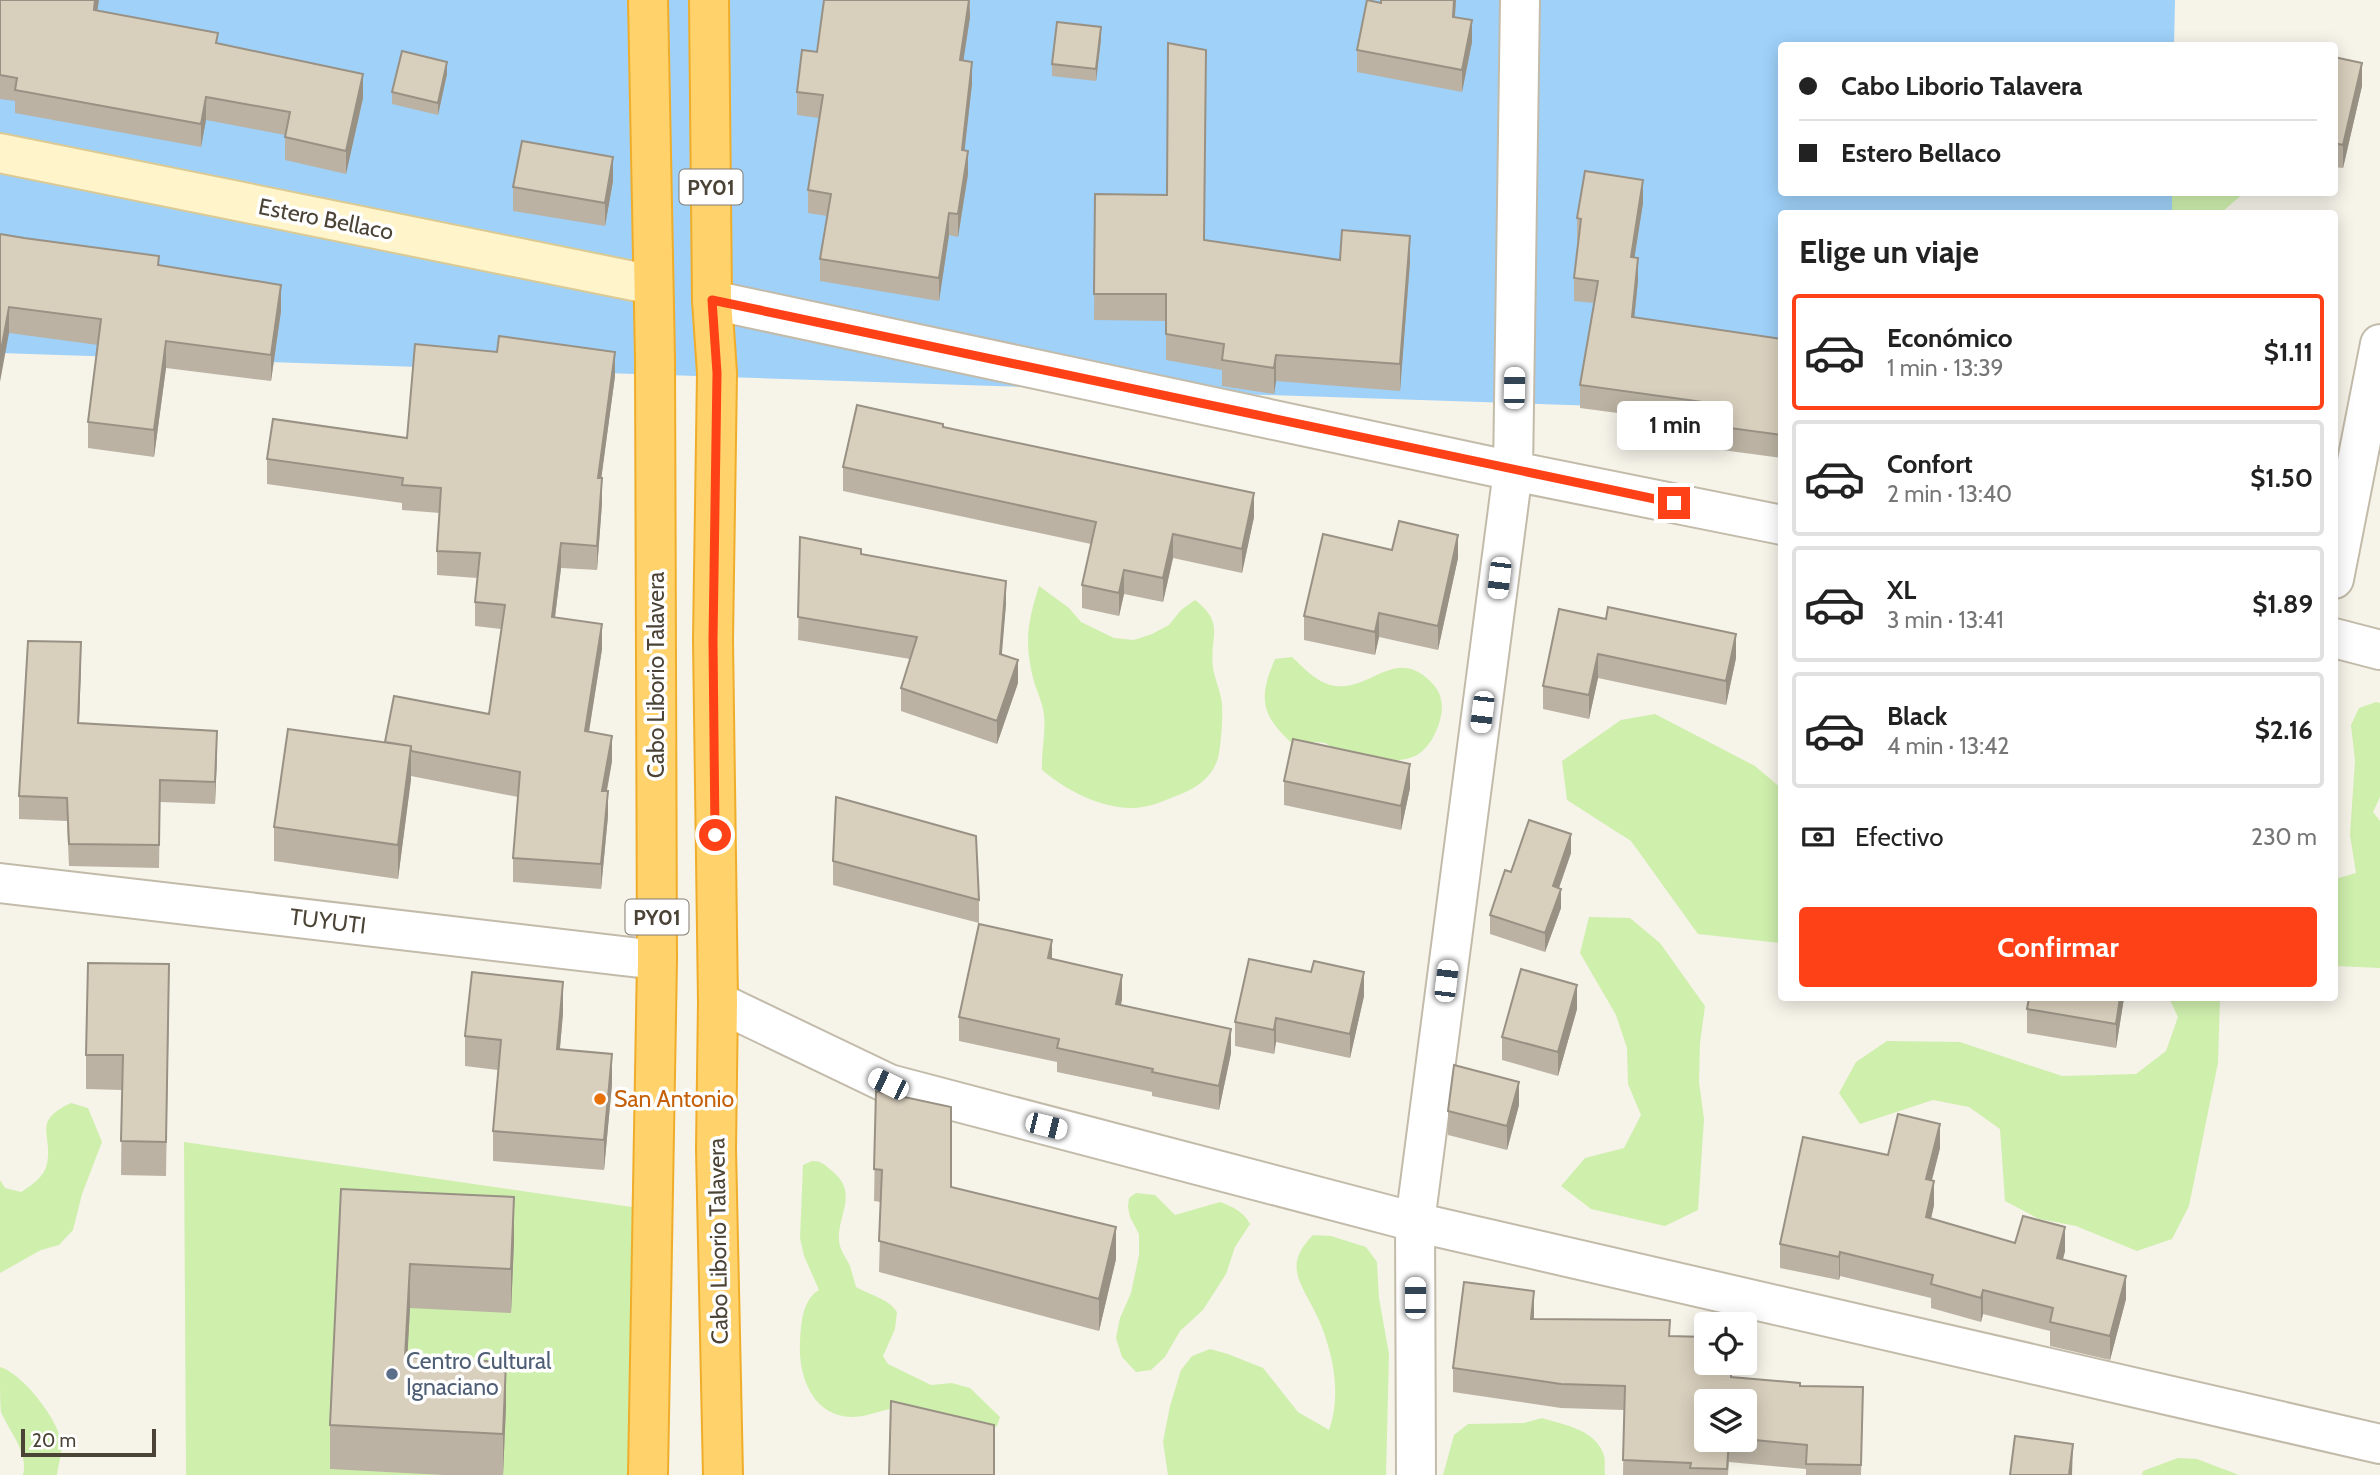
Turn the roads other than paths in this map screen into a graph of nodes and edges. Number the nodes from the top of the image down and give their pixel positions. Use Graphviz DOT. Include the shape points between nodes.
graph roads {
  1 [pos="649,0"];
  2 [pos="709,0"];
  3 [pos="1520,0"];
  4 [pos="0,153"];
  5 [pos="653,285"];
  6 [pos="712,300"];
  7 [pos="2380,344"];
  8 [pos="1513,471"];
  9 [pos="1778,524"];
  10 [pos="2338,559"];
  11 [pos="2338,639"];
  12 [pos="2380,650"];
  13 [pos="0,883"];
  14 [pos="657,960"];
  15 [pos="718,1002"];
  16 [pos="1415,1222"];
  17 [pos="2380,1444"];
  18 [pos="648,1475"];
  19 [pos="723,1475"];
  20 [pos="1416,1475"];
  1 -- 5 [label="highway, Cabo Liborio Talavera / PY01"];
  2 -- 6 [label="highway, Cabo Liborio Talavera / PY01"];
  3 -- 8 [label="street"];
  4 -- 5 [label="street, Estero Bellaco"];
  5 -- 14 [label="highway, Cabo Liborio Talavera / PY01"];
  6 -- 8 [label="street"];
  6 -- 15 [label="highway, Cabo Liborio Talavera / PY01" via="717,373 713,640"];
  7 -- 10 [label="street"];
  8 -- 9 [label="street"];
  8 -- 16 [label="street"];
  11 -- 12 [label="street"];
  13 -- 14 [label="street, TUYUTI"];
  14 -- 18 [label="highway, Cabo Liborio Talavera / PY01"];
  15 -- 16 [label="street" via="888,1084"];
  15 -- 19 [label="highway, Cabo Liborio Talavera / PY01" via="716,1149"];
  16 -- 17 [label="street"];
  16 -- 20 [label="street"];
}
